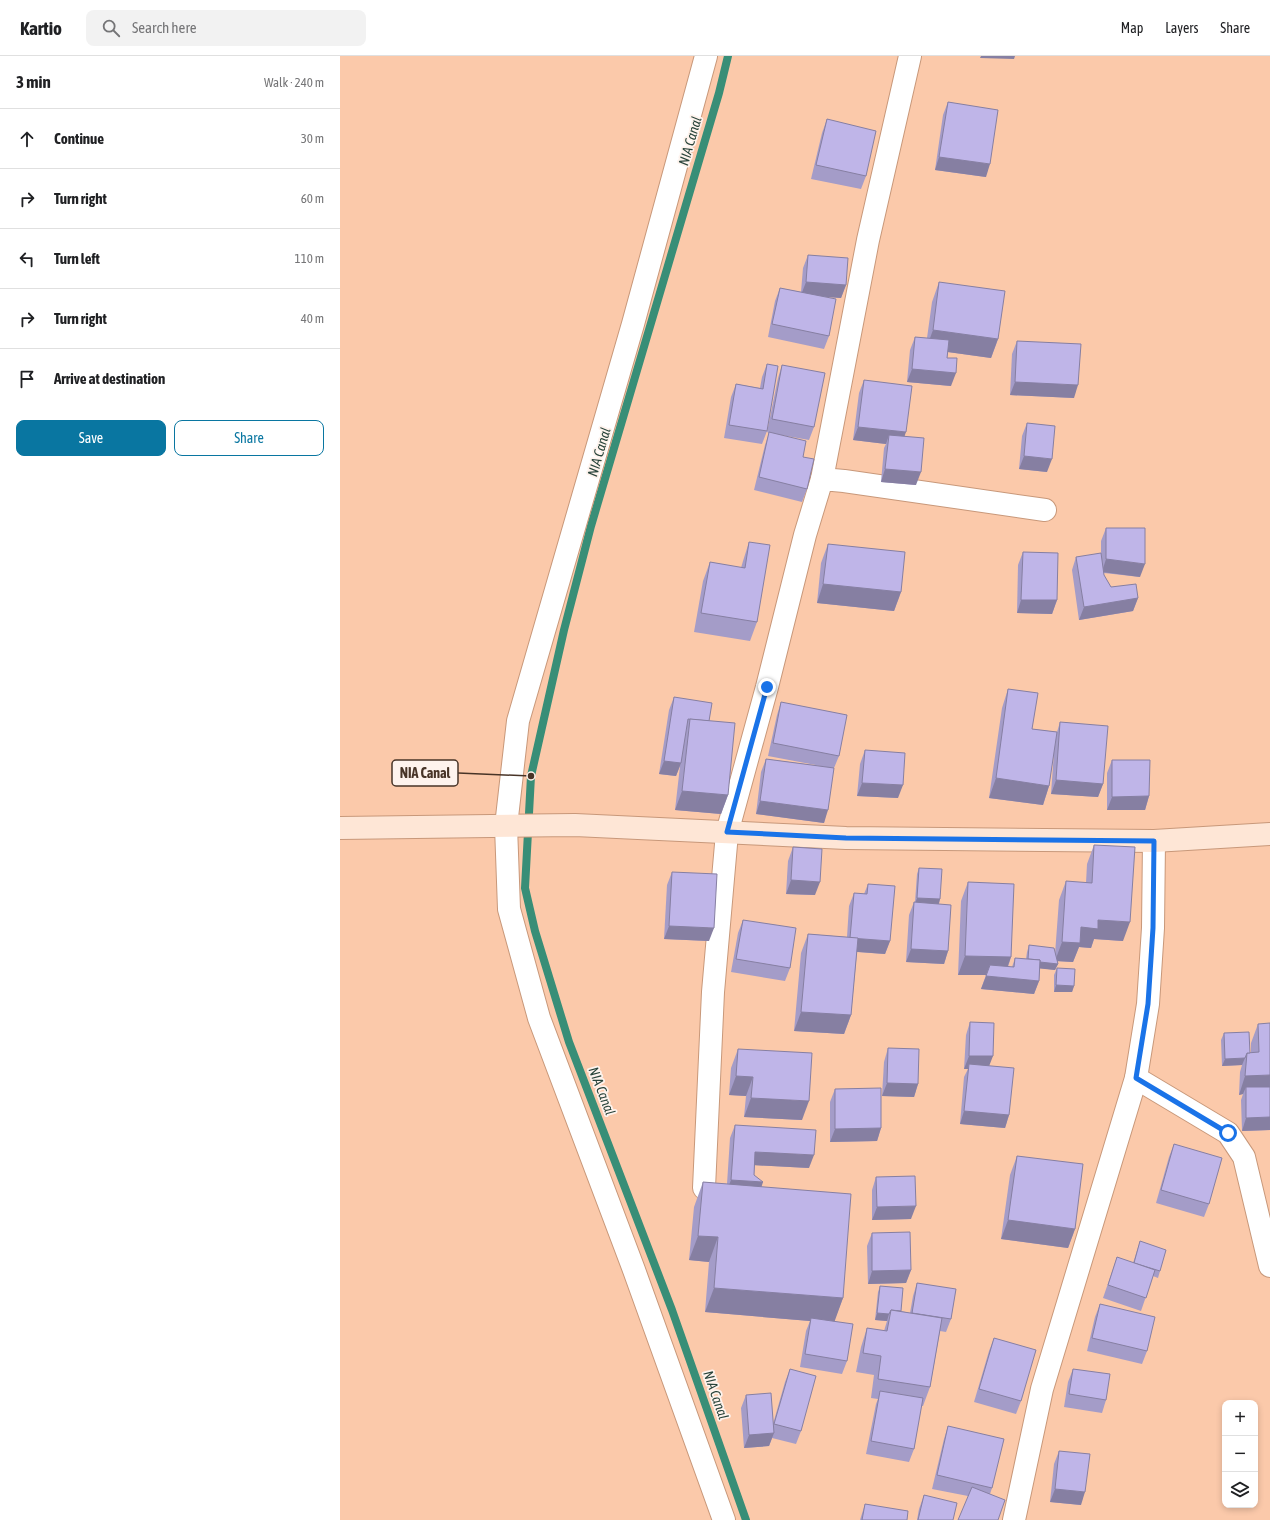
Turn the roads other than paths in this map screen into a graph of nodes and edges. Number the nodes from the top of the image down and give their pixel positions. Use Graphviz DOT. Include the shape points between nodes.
graph roads {
  1 [pos="706,56"];
  2 [pos="910,56"];
  3 [pos="822,479"];
  4 [pos="1045,510"];
  5 [pos="506,826"];
  6 [pos="340,828"];
  7 [pos="727,832"];
  8 [pos="1270,834"];
  9 [pos="1154,841"];
  10 [pos="1136,1078"];
  11 [pos="704,1188"];
  12 [pos="1270,1266"];
  13 [pos="724,1520"];
  14 [pos="1014,1520"];
  1 -- 5 [label="street" via="633,324 518,721"];
  2 -- 3 [label="street" via="868,240"];
  3 -- 4 [label="street"];
  3 -- 7 [label="street"];
  5 -- 6 [label="main road"];
  5 -- 7 [label="main road" via="575,825"];
  5 -- 13 [label="street" via="509,909 539,1018 637,1277"];
  7 -- 9 [label="main road" via="846,838"];
  7 -- 11 [label="street" via="713,992"];
  8 -- 9 [label="main road"];
  9 -- 10 [label="street" via="1153,928 1148,1004"];
  10 -- 12 [label="street" via="1228,1133 1244,1157"];
  10 -- 14 [label="street" via="1042,1389"];
}
